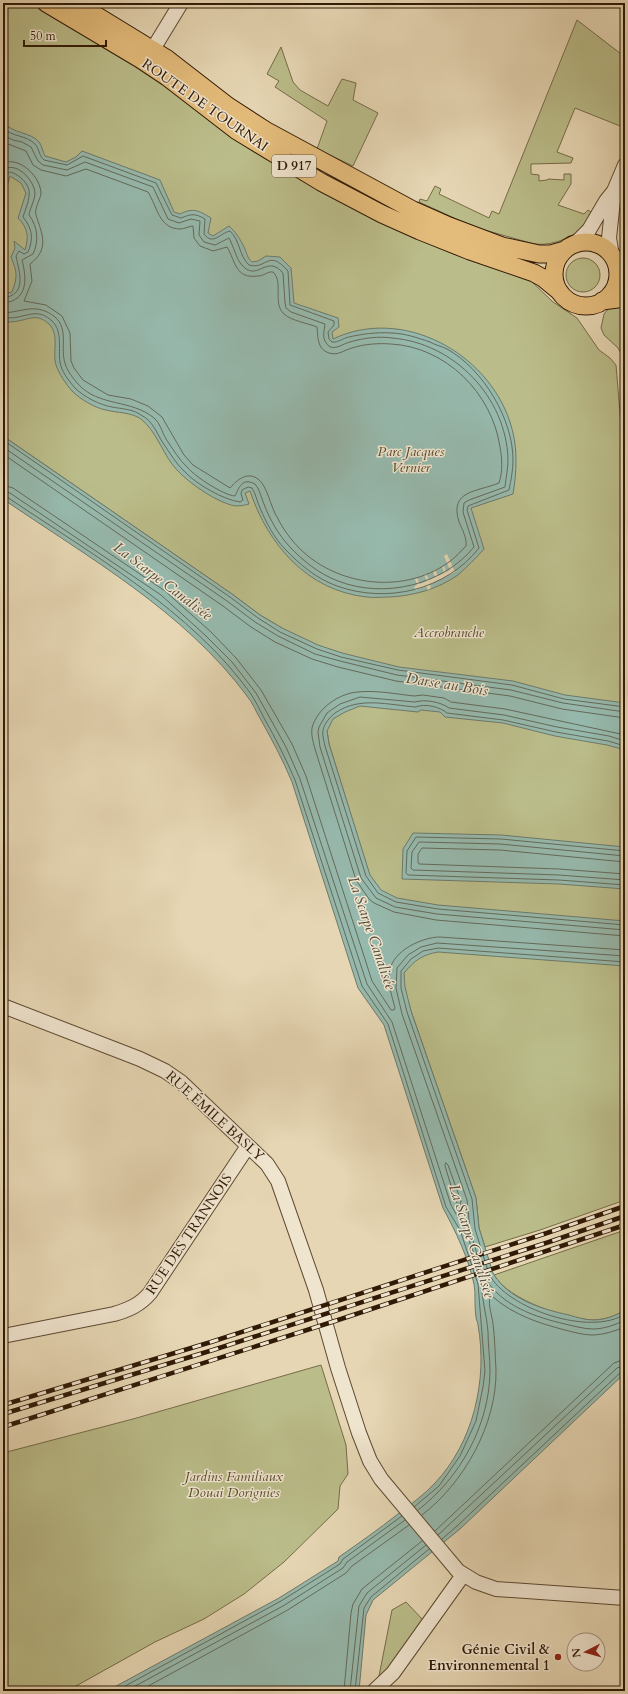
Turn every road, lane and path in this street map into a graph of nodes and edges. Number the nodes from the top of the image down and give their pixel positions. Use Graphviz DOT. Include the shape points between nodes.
graph roads {
  1 [pos="46,3"];
  2 [pos="76,3"];
  3 [pos="180,3"];
  4 [pos="152,49"];
  5 [pos="625,165"];
  6 [pos="614,191"];
  7 [pos="570,247"];
  8 [pos="618,266"];
  9 [pos="560,292"];
  10 [pos="625,298"];
  11 [pos="602,301"];
  12 [pos="3,1006"];
  13 [pos="248,1146"];
  14 [pos="3,1336"];
  15 [pos="463,1575"];
  16 [pos="625,1598"];
  17 [pos="374,1691"];
  1 -- 9 [label="main road, ROUTE DE TOURNAI / D 917" via="140,59 238,132 310,176 392,219 470,251 534,273"];
  2 -- 4 [label="main road, ROUTE DE TOURNAI / D 917"];
  3 -- 4 [label="street"];
  4 -- 7 [label="main road, ROUTE DE TOURNAI / D 917" via="228,106 265,130 413,210 502,246 539,254 551,254"];
  5 -- 6 [label="street"];
  6 -- 7 [label="street" via="586,234"];
  6 -- 8 [label="street" via="609,238"];
  7 -- 8 [label="main road" via="583,242 596,244 603,247"];
  7 -- 9 [label="main road" via="558,260 554,271"];
  8 -- 11 [label="main road" via="614,288"];
  9 -- 11 [label="main road" via="569,301 580,305 592,305"];
  10 -- 11 [label="main road"];
  12 -- 13 [label="street, RUE ÉMILE BASLY" via="158,1067 181,1082"];
  13 -- 14 [label="street, RUE DES TRANNOIS" via="150,1293 140,1303 114,1314"];
  13 -- 15 [label="street, RUE ÉMILE BASLY" via="267,1164 276,1177 312,1278 338,1368 367,1453 381,1479"];
  15 -- 16 [label="street, RUE ÉMILE BASLY" via="484,1586 503,1590"];
  15 -- 17 [label="street" via="393,1674"];
}
